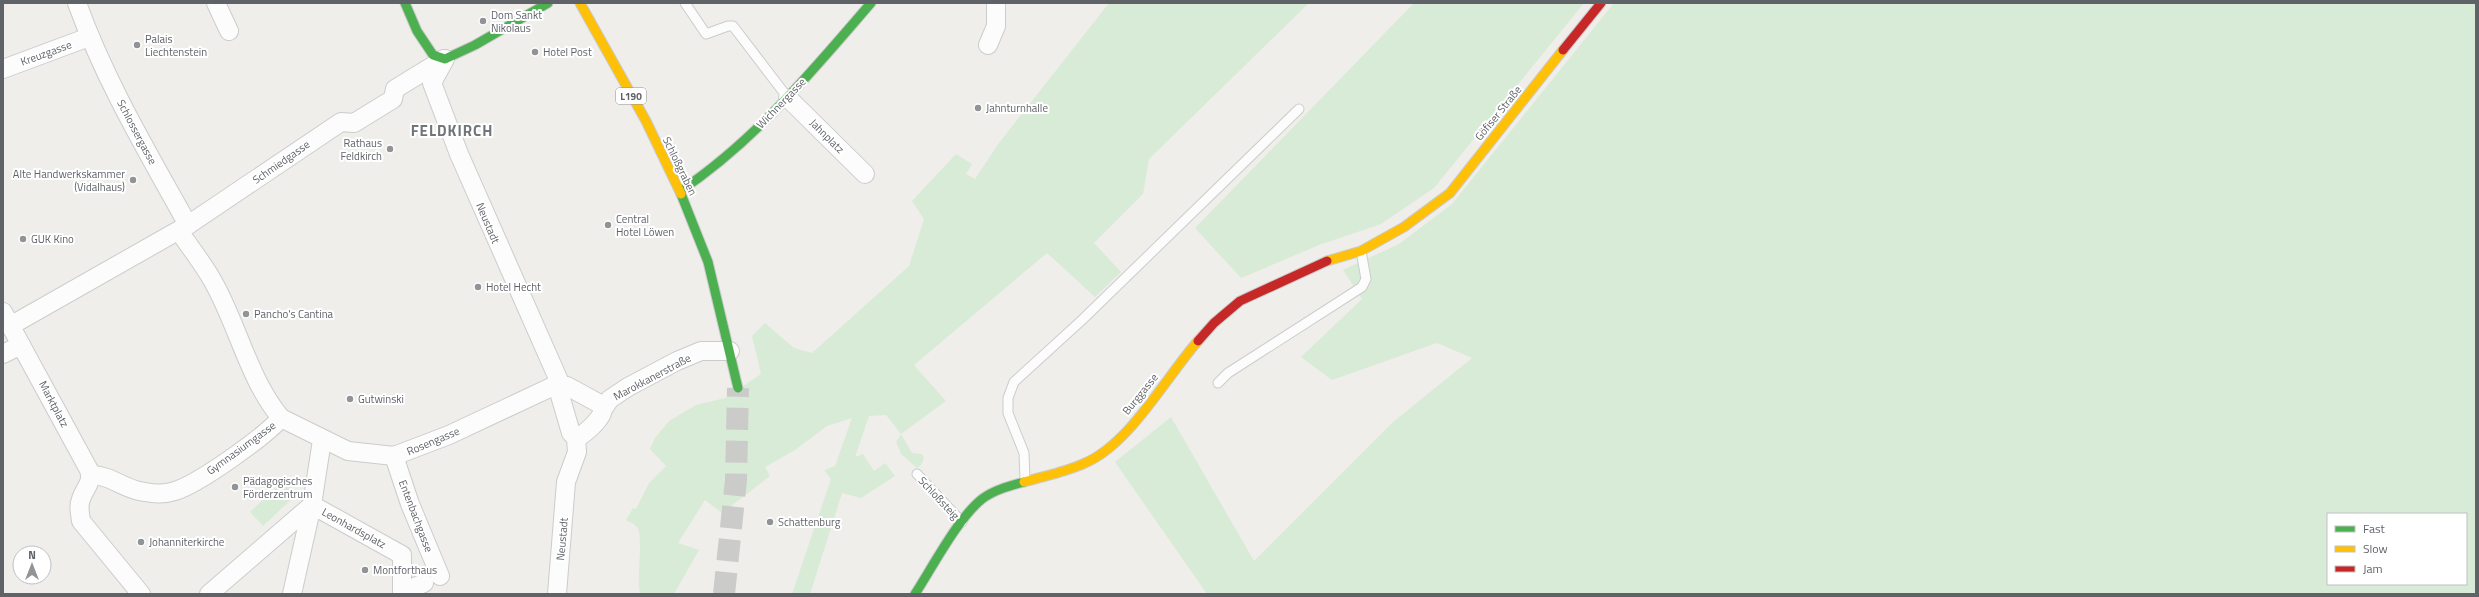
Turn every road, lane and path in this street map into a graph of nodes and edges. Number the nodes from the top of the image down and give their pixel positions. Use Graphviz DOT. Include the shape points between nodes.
graph roads {
  1 [pos="77,3"];
  2 [pos="216,3"];
  3 [pos="405,3"];
  4 [pos="548,3"];
  5 [pos="580,3"];
  6 [pos="685,3"];
  7 [pos="996,3"];
  8 [pos="1601,3"];
  9 [pos="864,6"];
  10 [pos="229,31"];
  11 [pos="89,37"];
  12 [pos="988,45"];
  13 [pos="445,59"];
  14 [pos="3,69"];
  15 [pos="788,98"];
  16 [pos="1299,109"];
  17 [pos="865,174"];
  18 [pos="680,191"];
  19 [pos="184,228"];
  20 [pos="1404,228"];
  21 [pos="1361,251"];
  22 [pos="7,319"];
  23 [pos="21,345"];
  24 [pos="730,351"];
  25 [pos="3,354"];
  26 [pos="1218,383"];
  27 [pos="560,384"];
  28 [pos="738,388"];
  29 [pos="602,409"];
  30 [pos="281,418"];
  31 [pos="576,438"];
  32 [pos="322,440"];
  33 [pos="394,456"];
  34 [pos="917,474"];
  35 [pos="91,475"];
  36 [pos="1025,480"];
  37 [pos="312,505"];
  38 [pos="962,522"];
  39 [pos="432,580"];
  40 [pos="402,593"];
  41 [pos="141,594"];
  42 [pos="209,594"];
  43 [pos="292,594"];
  44 [pos="557,594"];
  45 [pos="915,594"];
  1 -- 11 [label="street, Schlossergasse"];
  2 -- 10 [label="street"];
  3 -- 13 [label="main road" via="417,31 433,55"];
  4 -- 13 [label="main road, Schmiedgasse"];
  5 -- 18 [label="main road, Schloßgraben / L190"];
  6 -- 15 [label="lane" via="706,34 733,26"];
  7 -- 12 [label="street" via="996,26"];
  8 -- 20 [label="main road, Göfiser Straße" via="1450,193"];
  9 -- 15 [label="main road, Wichnergasse"];
  11 -- 14 [label="street, Kreuzgasse"];
  11 -- 19 [label="street, Schlossergasse"];
  13 -- 19 [label="street, Schmiedgasse" via="395,89 394,99 354,123 341,122"];
  13 -- 27 [label="street, Neustadt" via="432,84 462,161"];
  15 -- 17 [label="street, Jahnplatz"];
  15 -- 18 [label="main road, Wichnergasse" via="704,175"];
  16 -- 36 [label="lane" via="1082,320 1014,382 1008,398 1008,414 1024,453"];
  18 -- 24 [label="main road, Schloßgraben / L190" via="702,244"];
  19 -- 22 [label="street, Schmiedgasse"];
  19 -- 30 [label="street, Gymnasiumgasse" via="216,286 261,388"];
  20 -- 21 [label="main road, Burggasse"];
  21 -- 26 [label="lane" via="1366,279 1362,287 1228,373"];
  21 -- 36 [label="main road, Burggasse" via="1319,263 1240,301 1214,323 1114,444 1086,463"];
  22 -- 23 [label="street, Marktplatz"];
  23 -- 25 [label="street"];
  23 -- 35 [label="street, Marktplatz"];
  24 -- 28 [label="main road, L190"];
  24 -- 29 [label="street, Marokkanerstraße" via="701,351 677,361 622,391 610,399"];
  27 -- 29 [label="street" via="600,404"];
  27 -- 31 [label="street, Neustadt" via="559,392 571,433"];
  27 -- 33 [label="street, Rosengasse" via="449,435"];
  29 -- 31 [label="street" via="602,414 582,436"];
  30 -- 32 [label="street, Rosengasse"];
  30 -- 35 [label="street, Gymnasiumgasse" via="273,427 232,456 176,491 160,493 133,490 110,478"];
  31 -- 44 [label="street, Neustadt" via="577,452 566,482"];
  32 -- 33 [label="street, Rosengasse" via="348,451"];
  32 -- 37 [label="street"];
  33 -- 39 [label="street, Entenbachgasse"];
  34 -- 38 [label="lane, Schloßsteig"];
  35 -- 41 [label="street" via="91,481 79,507 83,525"];
  36 -- 38 [label="main road, Burggasse" via="997,490 981,500"];
  37 -- 40 [label="street, Leonhardsplatz" via="402,555"];
  37 -- 42 [label="street"];
  37 -- 43 [label="street, Leonhardsplatz"];
  38 -- 45 [label="main road, Burggasse"];
  39 -- 40 [label="street, Leonhardsplatz"];
}
